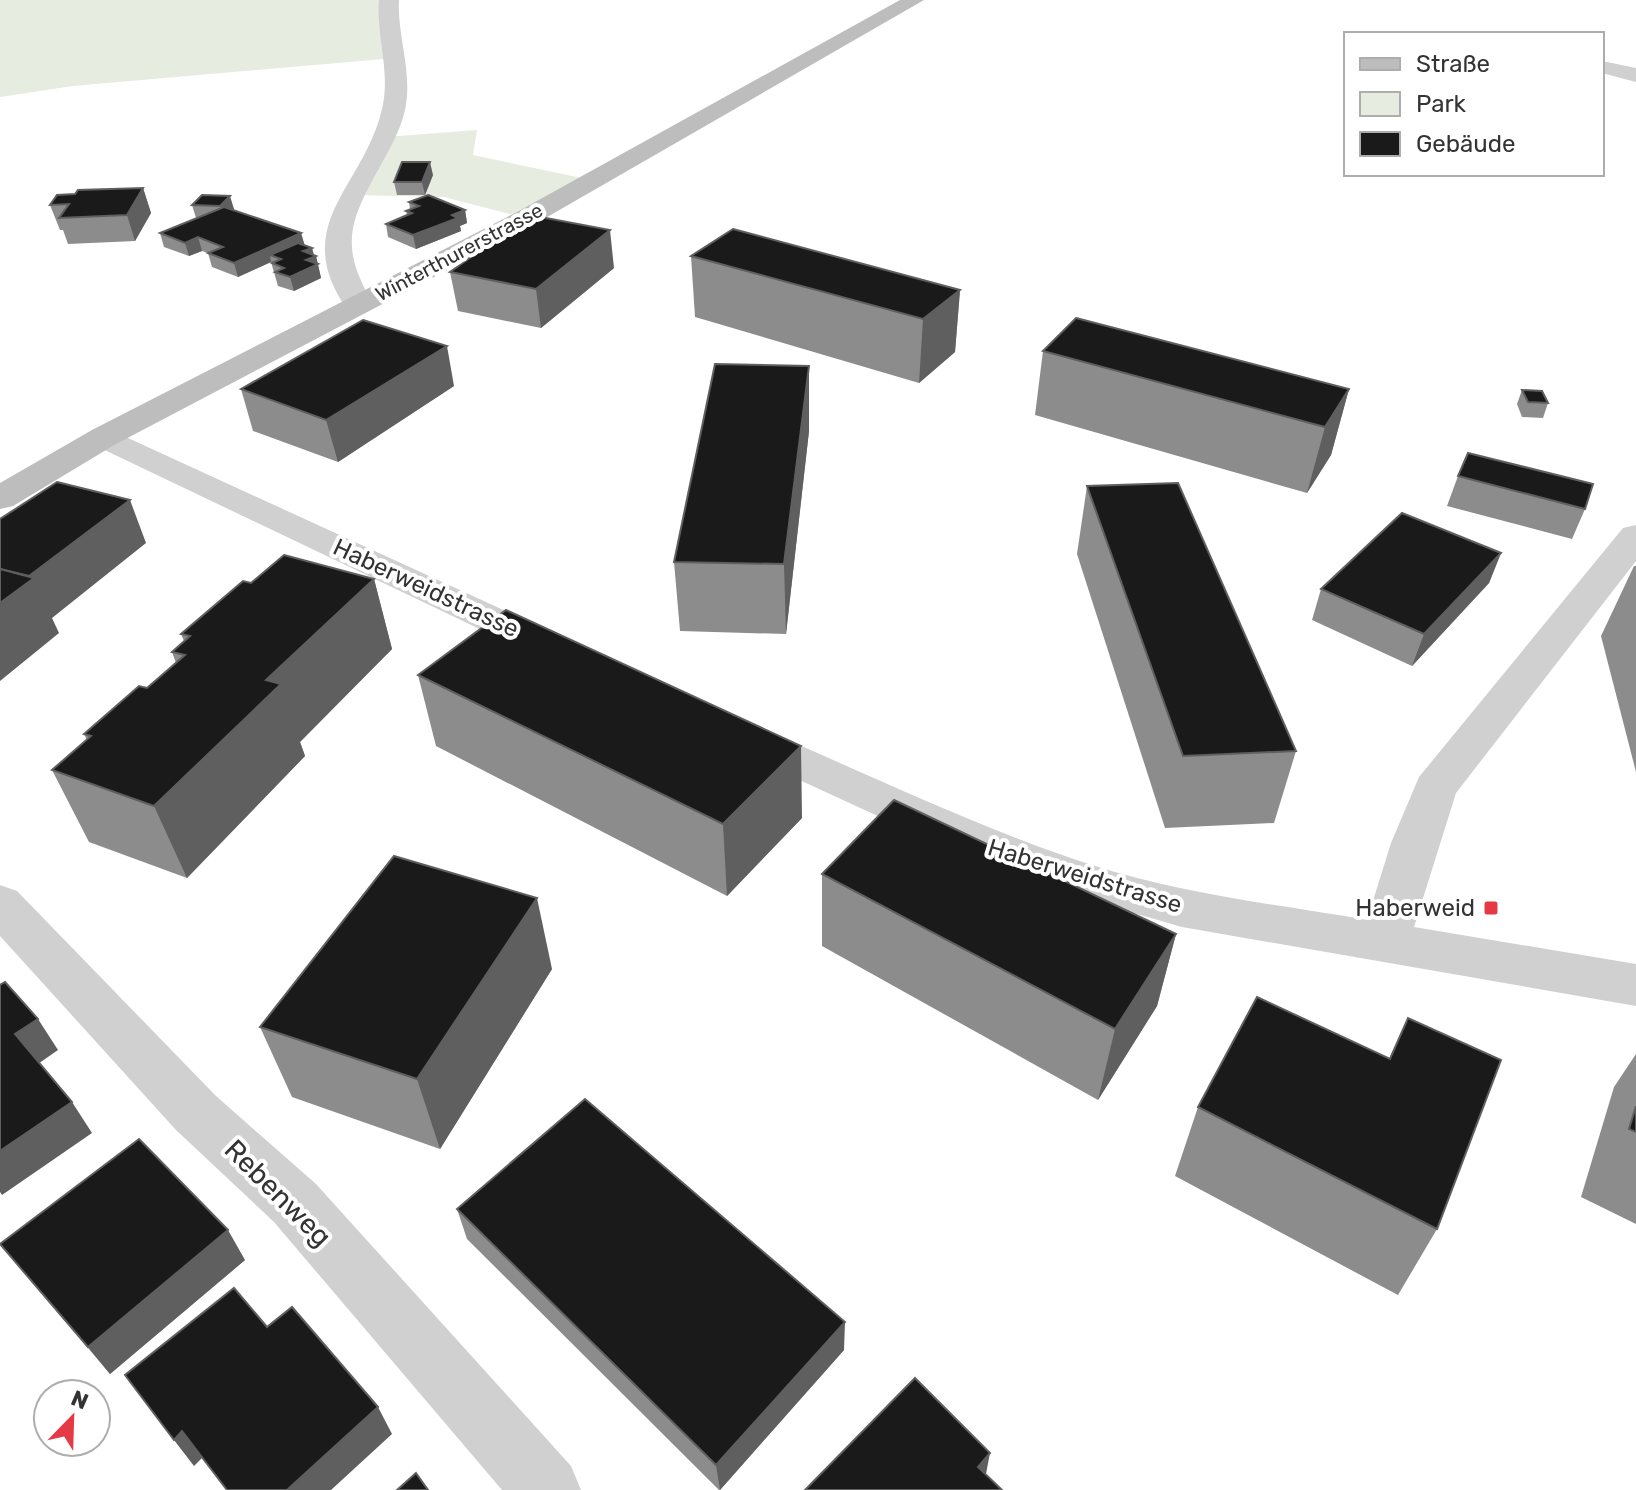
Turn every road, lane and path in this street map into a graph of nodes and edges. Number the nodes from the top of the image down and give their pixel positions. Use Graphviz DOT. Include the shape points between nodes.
graph roads {
  1 [pos="389,0"];
  2 [pos="914,0"];
  3 [pos="1604,67"];
  4 [pos="1636,75"];
  5 [pos="358,305"];
  6 [pos="104,437"];
  7 [pos="0,498"];
  8 [pos="1636,536"];
  9 [pos="584,663"];
  10 [pos="714,724"];
  11 [pos="0,904"];
  12 [pos="1384,944"];
  13 [pos="1636,985"];
  14 [pos="547,1490"];
  1 -- 5 [label="street" via="395,46 392,113 385,137 345,211 337,242 336,256"];
  2 -- 5 [label="main road, Winterthurerstrasse" via="526,218"];
  3 -- 4 [label="street"];
  5 -- 6 [label="main road, Winterthurerstrasse"];
  6 -- 7 [label="main road, Winterthurerstrasse"];
  6 -- 9 [label="street, Haberweidstrasse"];
  8 -- 12 [label="street" via="1435,788"];
  10 -- 12 [label="street, Haberweidstrasse" via="975,841 1085,881 1182,908"];
  11 -- 14 [label="street, Rebenweg" via="196,1113 295,1203"];
  12 -- 13 [label="street, Haberweidstrasse"];
}
